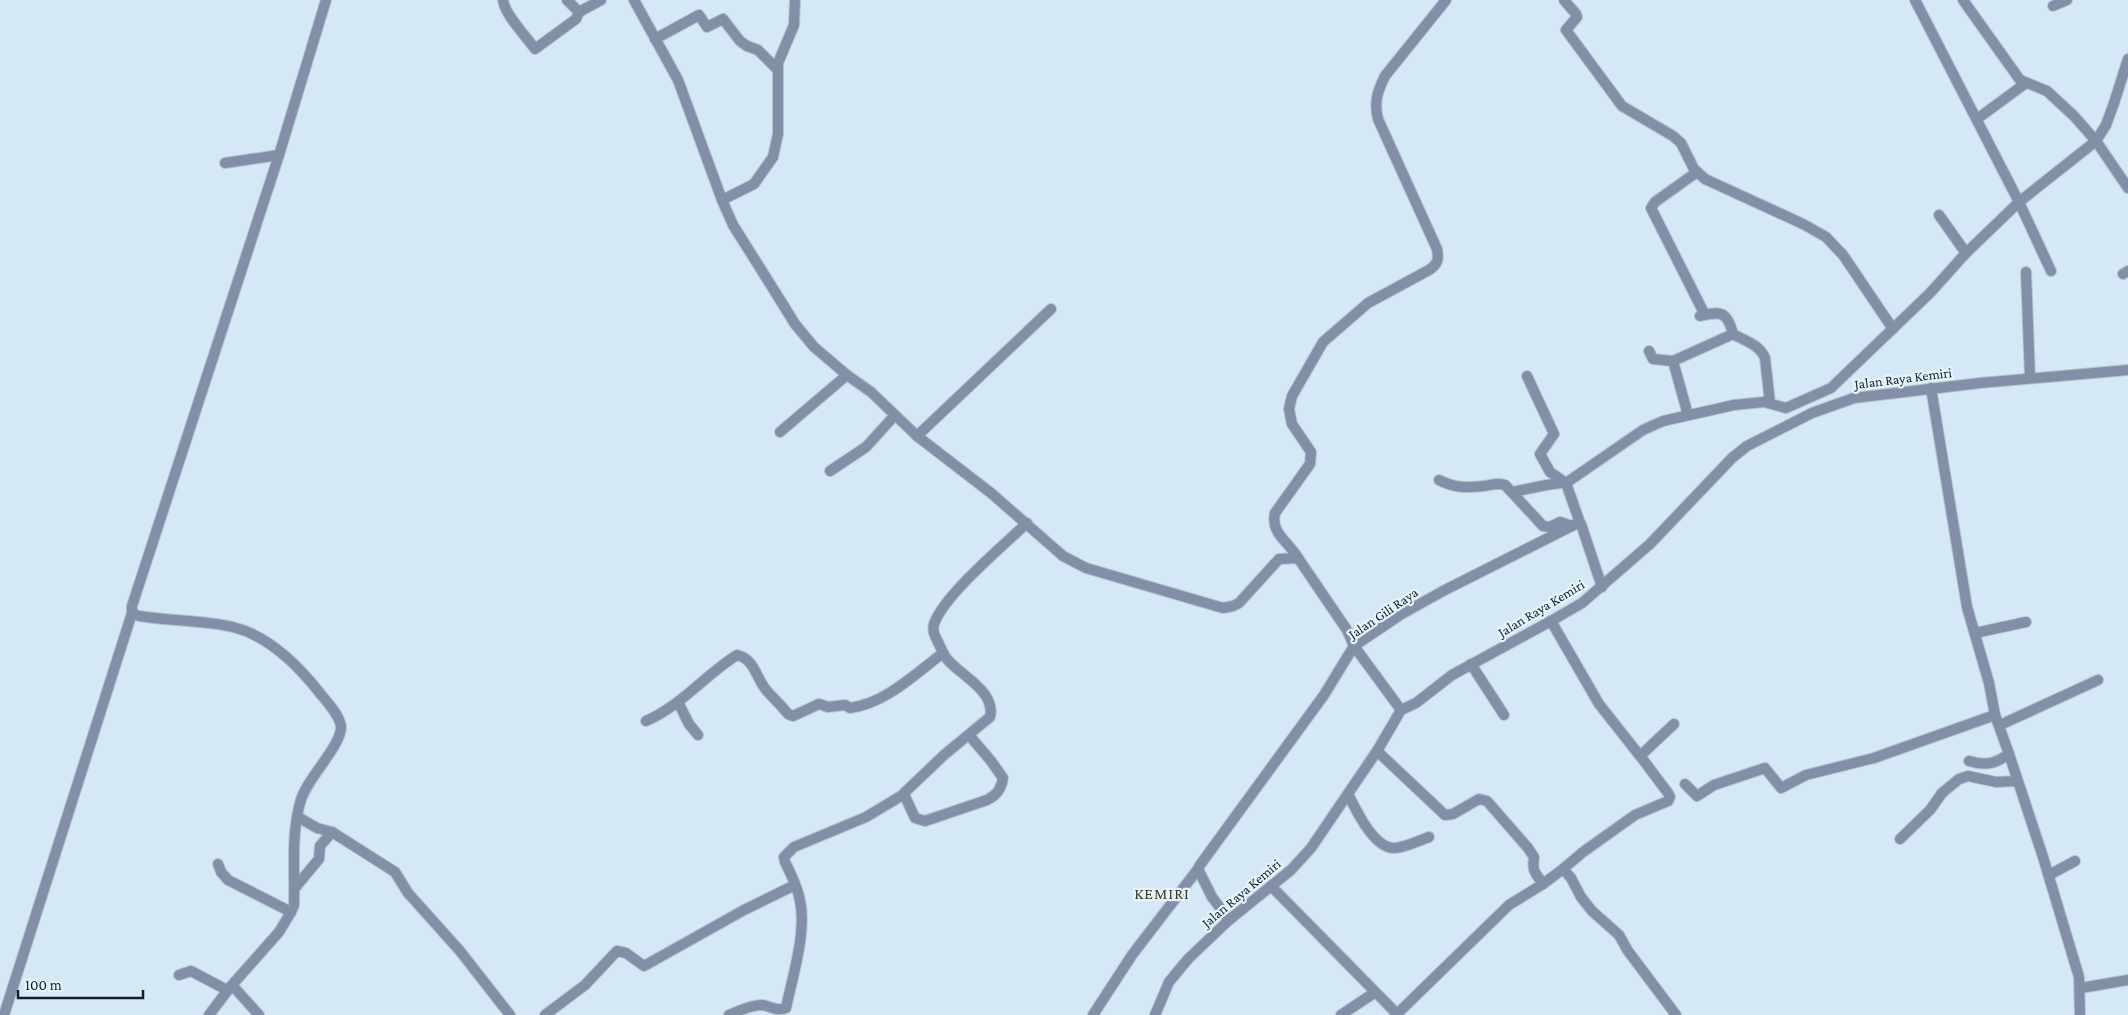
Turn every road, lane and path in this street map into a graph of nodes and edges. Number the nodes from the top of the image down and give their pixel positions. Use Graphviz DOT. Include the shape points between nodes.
graph roads {
  1 [pos="326,0"];
  2 [pos="504,0"];
  3 [pos="567,0"];
  4 [pos="600,0"];
  5 [pos="634,0"];
  6 [pos="795,0"];
  7 [pos="1446,0"];
  8 [pos="1564,0"];
  9 [pos="1916,0"];
  10 [pos="1963,0"];
  11 [pos="2067,0"];
  12 [pos="2053,6"];
  13 [pos="580,12"];
  14 [pos="656,40"];
  15 [pos="2128,59"];
  16 [pos="778,70"];
  17 [pos="2026,83"];
  18 [pos="1977,119"];
  19 [pos="2096,141"];
  20 [pos="279,155"];
  21 [pos="224,163"];
  22 [pos="1697,172"];
  23 [pos="2128,188"];
  24 [pos="722,200"];
  25 [pos="2019,202"];
  26 [pos="1939,215"];
  27 [pos="1966,253"];
  28 [pos="2052,271"];
  29 [pos="2026,272"];
  30 [pos="1051,309"];
  31 [pos="1893,329"];
  32 [pos="1734,334"];
  33 [pos="1649,350"];
  34 [pos="1673,361"];
  35 [pos="2128,370"];
  36 [pos="847,375"];
  37 [pos="1528,376"];
  38 [pos="2030,378"];
  39 [pos="1931,388"];
  40 [pos="1835,394"];
  41 [pos="1770,403"];
  42 [pos="895,414"];
  43 [pos="1688,415"];
  44 [pos="780,432"];
  45 [pos="917,436"];
  46 [pos="830,472"];
  47 [pos="1439,480"];
  48 [pos="1566,483"];
  49 [pos="1512,492"];
  50 [pos="1027,523"];
  51 [pos="1576,524"];
  52 [pos="1298,558"];
  53 [pos="1602,587"];
  54 [pos="132,612"];
  55 [pos="1551,622"];
  56 [pos="2026,622"];
  57 [pos="1975,633"];
  58 [pos="1354,646"];
  59 [pos="943,653"];
  60 [pos="1471,664"];
  61 [pos="2098,680"];
  62 [pos="678,702"];
  63 [pos="1401,710"];
  64 [pos="1504,715"];
  65 [pos="1998,720"];
  66 [pos="646,722"];
  67 [pos="1674,724"];
  68 [pos="969,734"];
  69 [pos="698,735"];
  70 [pos="1377,751"];
  71 [pos="2009,754"];
  72 [pos="1641,757"];
  73 [pos="1969,761"];
  74 [pos="2017,781"];
  75 [pos="1685,784"];
  76 [pos="904,794"];
  77 [pos="1348,794"];
  78 [pos="298,817"];
  79 [pos="332,832"];
  80 [pos="1428,837"];
  81 [pos="1900,839"];
  82 [pos="2075,861"];
  83 [pos="218,864"];
  84 [pos="1198,869"];
  85 [pos="1563,869"];
  86 [pos="2049,875"];
  87 [pos="1544,884"];
  88 [pos="795,885"];
  89 [pos="1271,886"];
  90 [pos="294,888"];
  91 [pos="291,912"];
  92 [pos="1229,920"];
  93 [pos="179,975"];
  94 [pos="2128,980"];
  95 [pos="229,988"];
  96 [pos="2080,988"];
  97 [pos="1374,993"];
  98 [pos="1157,1014"];
  99 [pos="4,1015"];
  100 [pos="209,1015"];
  101 [pos="259,1015"];
  102 [pos="510,1015"];
  103 [pos="545,1015"];
  104 [pos="729,1015"];
  105 [pos="1093,1015"];
  106 [pos="1341,1015"];
  107 [pos="1397,1015"];
  108 [pos="1676,1015"];
  109 [pos="2080,1015"];
  1 -- 20 [label="street"];
  2 -- 13 [label="street" via="514,22 536,48 576,19"];
  3 -- 13 [label="street"];
  4 -- 13 [label="street"];
  5 -- 14 [label="street"];
  6 -- 16 [label="street" via="794,26"];
  7 -- 52 [label="street" via="1385,76 1376,102 1378,120 1438,249 1439,258 1429,270 1368,303 1328,336 1292,396 1289,416 1311,452 1311,458 1273,521"];
  8 -- 22 [label="street" via="1577,17 1566,30 1622,106 1681,143"];
  9 -- 18 [label="street"];
  10 -- 17 [label="street" via="2014,74"];
  11 -- 12 [label="street"];
  14 -- 16 [label="street" via="699,15 706,27 723,19 740,41 758,50"];
  14 -- 24 [label="street" via="678,80"];
  15 -- 19 [label="street" via="2106,124"];
  16 -- 24 [label="street" via="778,134 773,157 754,184"];
  17 -- 18 [label="street"];
  17 -- 19 [label="street" via="2047,91"];
  18 -- 25 [label="street"];
  19 -- 23 [label="street"];
  19 -- 25 [label="street"];
  20 -- 21 [label="street"];
  20 -- 54 [label="street"];
  22 -- 31 [label="street" via="1705,179 1826,237 1843,255"];
  22 -- 32 [label="street" via="1651,208 1702,315 1715,312 1724,315 1730,321"];
  24 -- 36 [label="street" via="733,225 795,324 814,347"];
  25 -- 27 [label="street"];
  25 -- 28 [label="street"];
  26 -- 27 [label="street"];
  27 -- 31 [label="street"];
  29 -- 38 [label="street"];
  30 -- 45 [label="street"];
  31 -- 40 [label="street"];
  32 -- 34 [label="street"];
  32 -- 41 [label="street" via="1763,352"];
  33 -- 34 [label="street" via="1653,359"];
  34 -- 43 [label="street"];
  35 -- 38 [label="street, Jalan Raya Kemiri"];
  36 -- 42 [label="street"];
  36 -- 44 [label="street"];
  37 -- 48 [label="street" via="1554,432 1554,437 1540,454 1541,458 1550,472"];
  38 -- 39 [label="street, Jalan Raya Kemiri"];
  39 -- 40 [label="street, Jalan Raya Kemiri" via="1870,395"];
  39 -- 57 [label="street" via="1957,553"];
  40 -- 41 [label="street" via="1786,408"];
  40 -- 53 [label="street, Jalan Raya Kemiri" via="1812,412 1765,435 1732,458 1650,544"];
  41 -- 43 [label="street" via="1728,406"];
  42 -- 45 [label="street"];
  42 -- 46 [label="street" via="866,447"];
  43 -- 48 [label="street" via="1652,425"];
  45 -- 50 [label="street"];
  47 -- 49 [label="street" via="1464,488 1499,483"];
  48 -- 49 [label="street"];
  48 -- 51 [label="street"];
  49 -- 51 [label="street" via="1543,526 1550,527 1560,522"];
  50 -- 52 [label="street" via="1063,556 1086,568 1223,608 1239,603 1279,559"];
  50 -- 59 [label="street" via="940,611 934,633"];
  51 -- 53 [label="street"];
  51 -- 58 [label="street, Jalan Gili Raya" via="1443,591"];
  52 -- 58 [label="street"];
  53 -- 55 [label="street, Jalan Raya Kemiri"];
  54 -- 78 [label="street" via="147,617 232,627 254,634 303,672 341,726 339,736 300,802"];
  54 -- 99 [label="street"];
  55 -- 60 [label="street, Jalan Raya Kemiri"];
  55 -- 72 [label="street" via="1599,704"];
  56 -- 57 [label="street"];
  57 -- 65 [label="street"];
  58 -- 63 [label="street"];
  58 -- 84 [label="street, Jalan Gili Raya" via="1324,695"];
  59 -- 62 [label="street" via="874,702 857,707 819,704 793,716 788,714 765,690 751,663 744,656 737,655"];
  59 -- 68 [label="street" via="989,701 990,717"];
  60 -- 63 [label="street, Jalan Raya Kemiri"];
  60 -- 64 [label="street"];
  61 -- 65 [label="street"];
  62 -- 66 [label="street"];
  62 -- 69 [label="street"];
  63 -- 70 [label="street, Jalan Raya Kemiri"];
  65 -- 71 [label="street"];
  65 -- 75 [label="street" via="1806,775 1781,788 1765,768 1714,785 1697,796"];
  67 -- 72 [label="street"];
  68 -- 76 [label="street"];
  68 -- 76 [label="street" via="1003,778 996,795 925,821 915,818"];
  70 -- 77 [label="street, Jalan Raya Kemiri"];
  70 -- 87 [label="street" via="1445,815 1453,814 1479,799 1487,801 1528,848 1534,857 1532,867"];
  71 -- 73 [label="street" via="1991,764"];
  71 -- 74 [label="street"];
  72 -- 85 [label="street" via="1670,797 1668,800 1635,815"];
  74 -- 81 [label="street" via="1996,782 1968,776 1959,779"];
  74 -- 86 [label="street"];
  76 -- 88 [label="street" via="866,817 788,852 785,862"];
  77 -- 80 [label="street" via="1367,828 1387,846 1400,847"];
  77 -- 89 [label="street, Jalan Raya Kemiri" via="1311,848"];
  78 -- 79 [label="street"];
  78 -- 90 [label="street" via="293,850"];
  79 -- 90 [label="street" via="320,846 320,859"];
  79 -- 102 [label="street" via="395,872 408,893 460,951"];
  82 -- 86 [label="street"];
  83 -- 91 [label="street" via="228,880"];
  84 -- 92 [label="street"];
  84 -- 105 [label="street, Jalan Gili Raya" via="1132,955"];
  85 -- 87 [label="street"];
  85 -- 108 [label="street" via="1592,911 1619,935"];
  86 -- 96 [label="street"];
  87 -- 107 [label="street" via="1509,905"];
  88 -- 103 [label="street" via="644,966 626,953 617,951 585,985"];
  88 -- 104 [label="street" via="802,916 786,1008 761,1005"];
  89 -- 92 [label="street, Jalan Raya Kemiri"];
  89 -- 97 [label="street"];
  90 -- 91 [label="street"];
  91 -- 95 [label="street" via="279,932"];
  92 -- 98 [label="street, Jalan Raya Kemiri" via="1175,974 1165,990"];
  93 -- 95 [label="street" via="191,971"];
  94 -- 96 [label="street"];
  95 -- 100 [label="street"];
  95 -- 101 [label="street"];
  96 -- 109 [label="street"];
  97 -- 106 [label="street"];
  97 -- 107 [label="street"];
}
